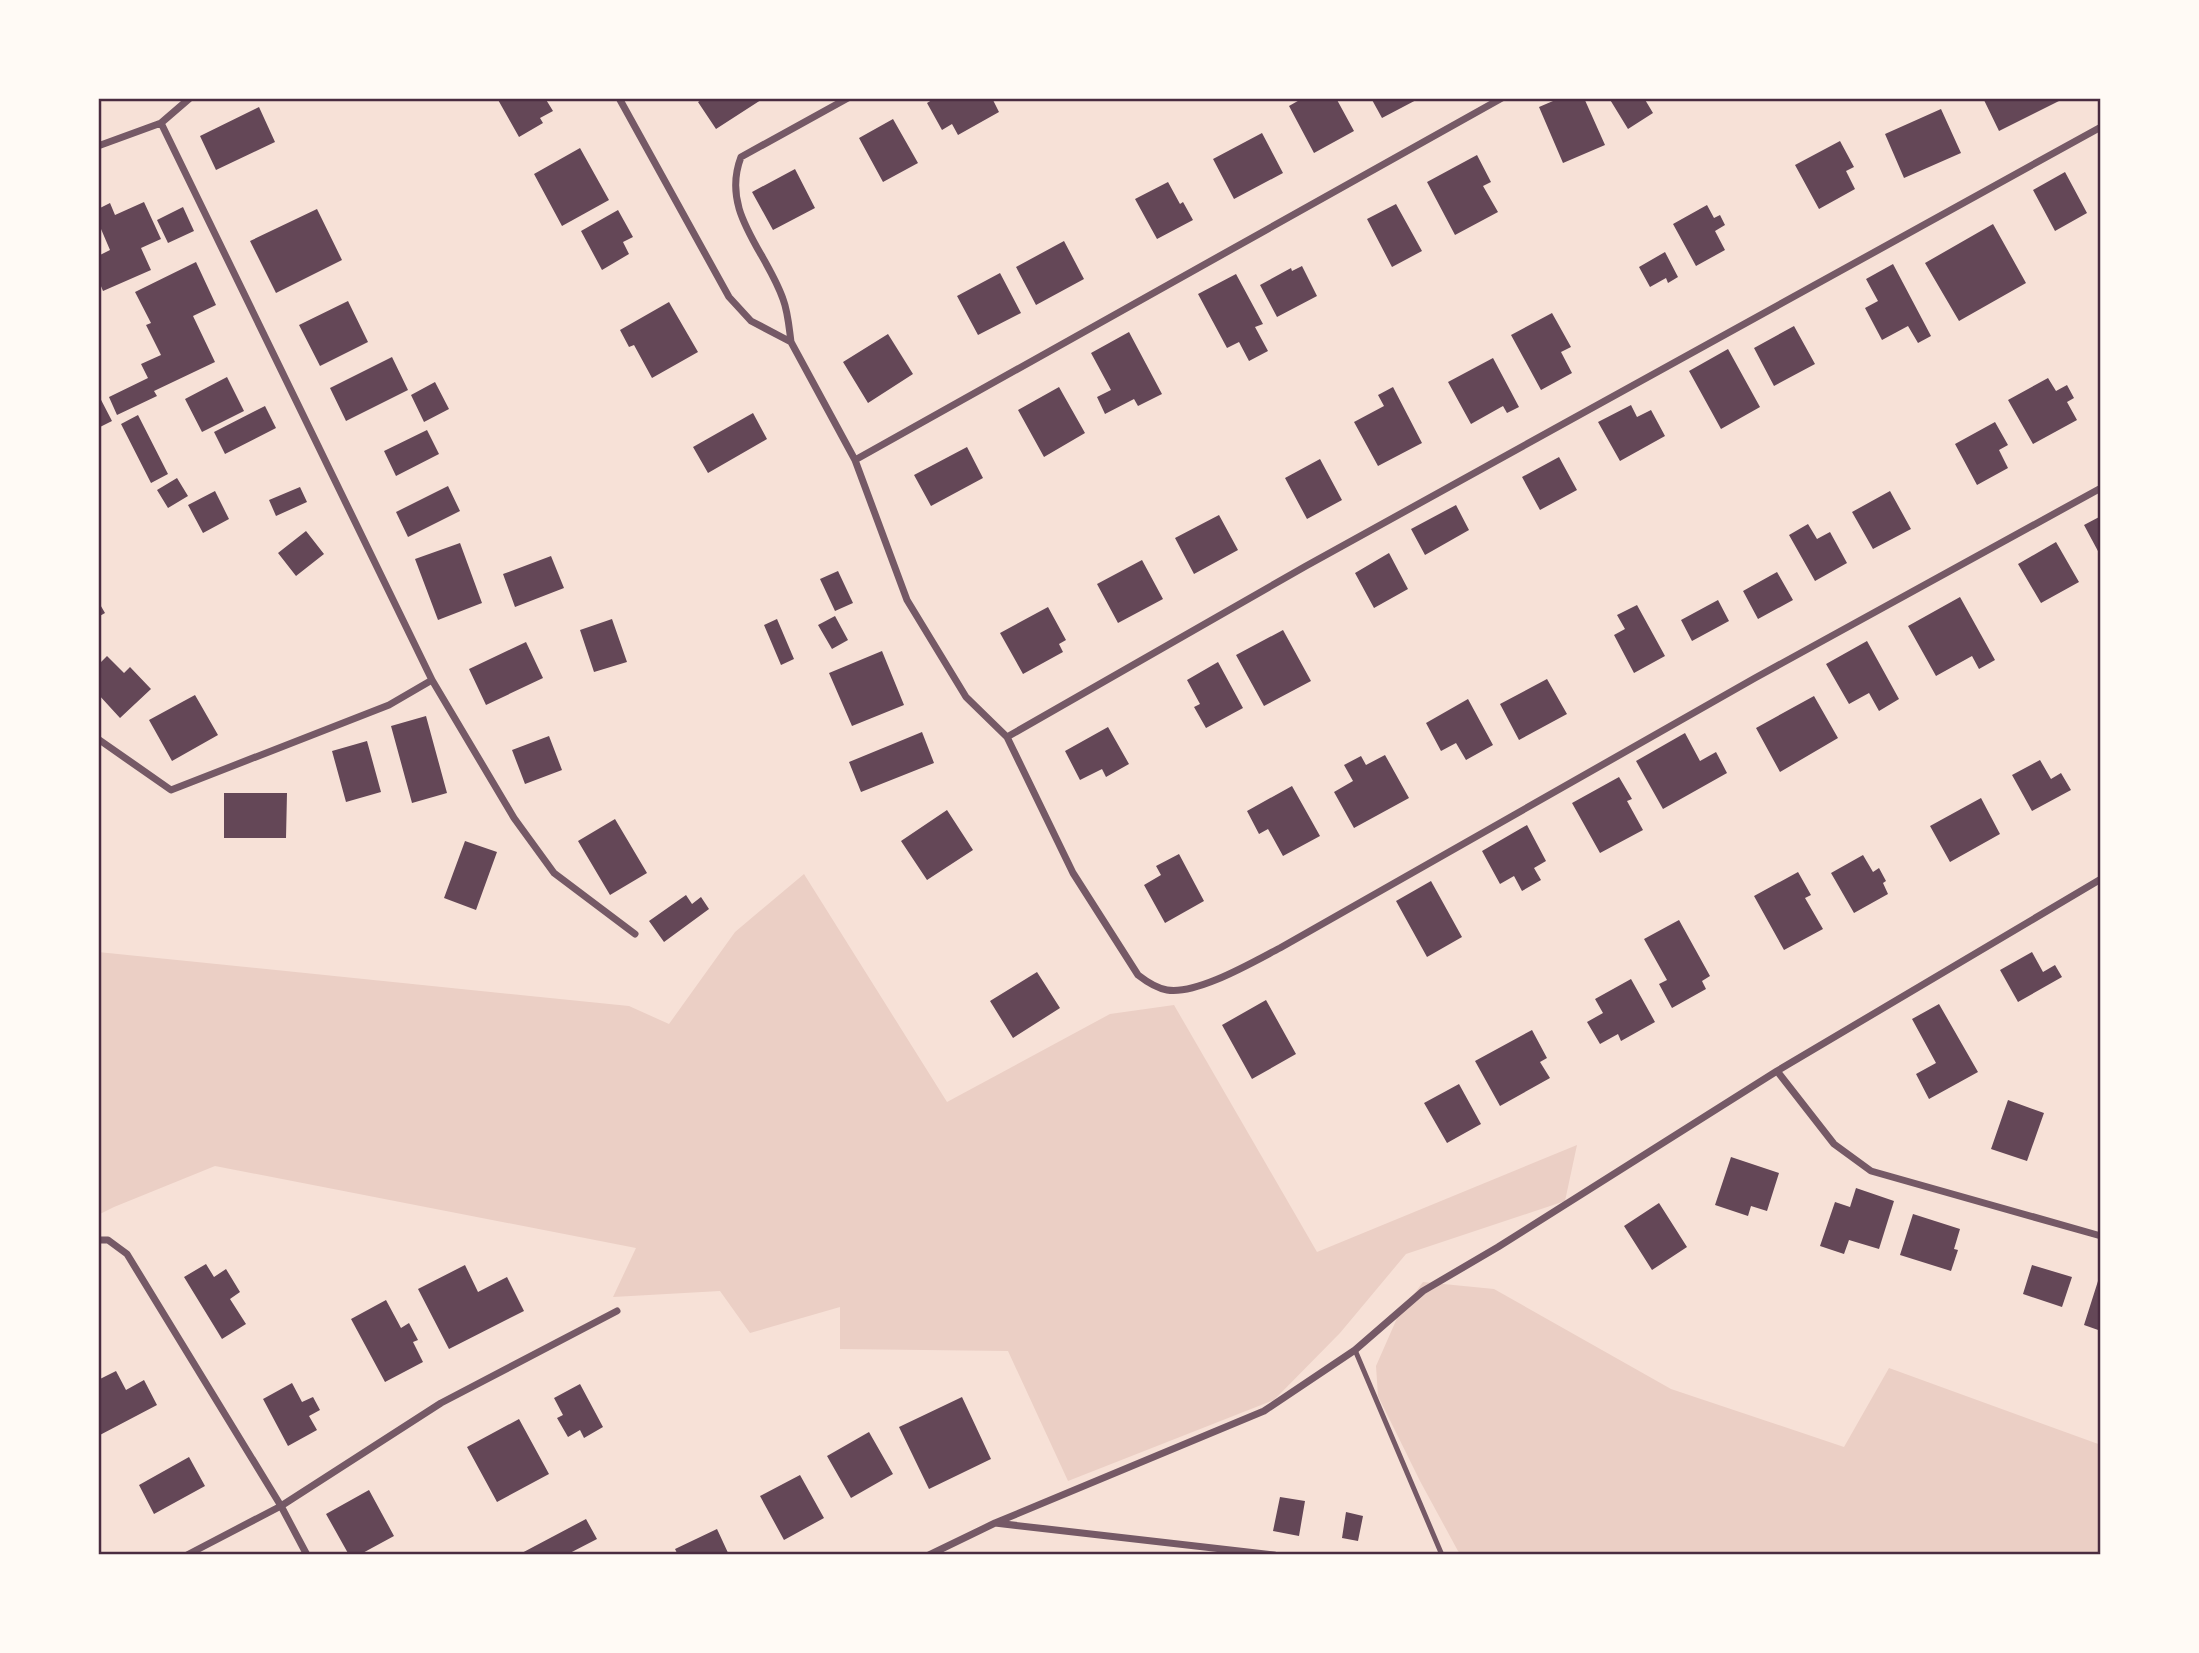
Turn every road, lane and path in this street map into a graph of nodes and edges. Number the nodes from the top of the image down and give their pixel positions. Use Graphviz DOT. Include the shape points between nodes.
graph roads {
  1 [pos="190,98"];
  2 [pos="619,98"];
  3 [pos="848,98"];
  4 [pos="1502,98"];
  5 [pos="162,123"];
  6 [pos="2101,127"];
  7 [pos="98,146"];
  8 [pos="791,341"];
  9 [pos="855,460"];
  10 [pos="2101,488"];
  11 [pos="432,680"];
  12 [pos="1007,737"];
  13 [pos="98,739"];
  14 [pos="2101,879"];
  15 [pos="635,934"];
  16 [pos="1777,1071"];
  17 [pos="2101,1236"];
  18 [pos="98,1240"];
  19 [pos="617,1311"];
  20 [pos="1355,1350"];
  21 [pos="281,1506"];
  22 [pos="995,1523"];
  23 [pos="187,1555"];
  24 [pos="307,1555"];
  25 [pos="929,1555"];
  26 [pos="1275,1555"];
  27 [pos="1442,1555"];
  1 -- 5 [label="street"];
  2 -- 8 [label="street" via="729,297 751,321"];
  3 -- 8 [label="street" via="741,158 736,171 734,188 740,214 783,298"];
  4 -- 9 [label="street"];
  5 -- 7 [label="street"];
  5 -- 11 [label="street"];
  6 -- 12 [label="street" via="1306,566"];
  8 -- 9 [label="street"];
  9 -- 12 [label="street" via="907,600 966,697"];
  10 -- 12 [label="street" via="1280,948 1207,984 1170,991 1138,975 1073,873"];
  11 -- 13 [label="street" via="389,705 171,789"];
  11 -- 15 [label="street" via="514,818 554,873"];
  14 -- 16 [label="street"];
  16 -- 17 [label="street" via="1834,1144 1871,1171"];
  16 -- 20 [label="street" via="1423,1291"];
  18 -- 21 [label="street" via="127,1254"];
  19 -- 21 [label="street" via="441,1403"];
  20 -- 22 [label="street" via="1264,1411"];
  20 -- 27 [label="lane"];
  21 -- 23 [label="street"];
  21 -- 24 [label="street"];
  22 -- 25 [label="street"];
  22 -- 26 [label="street"];
}
